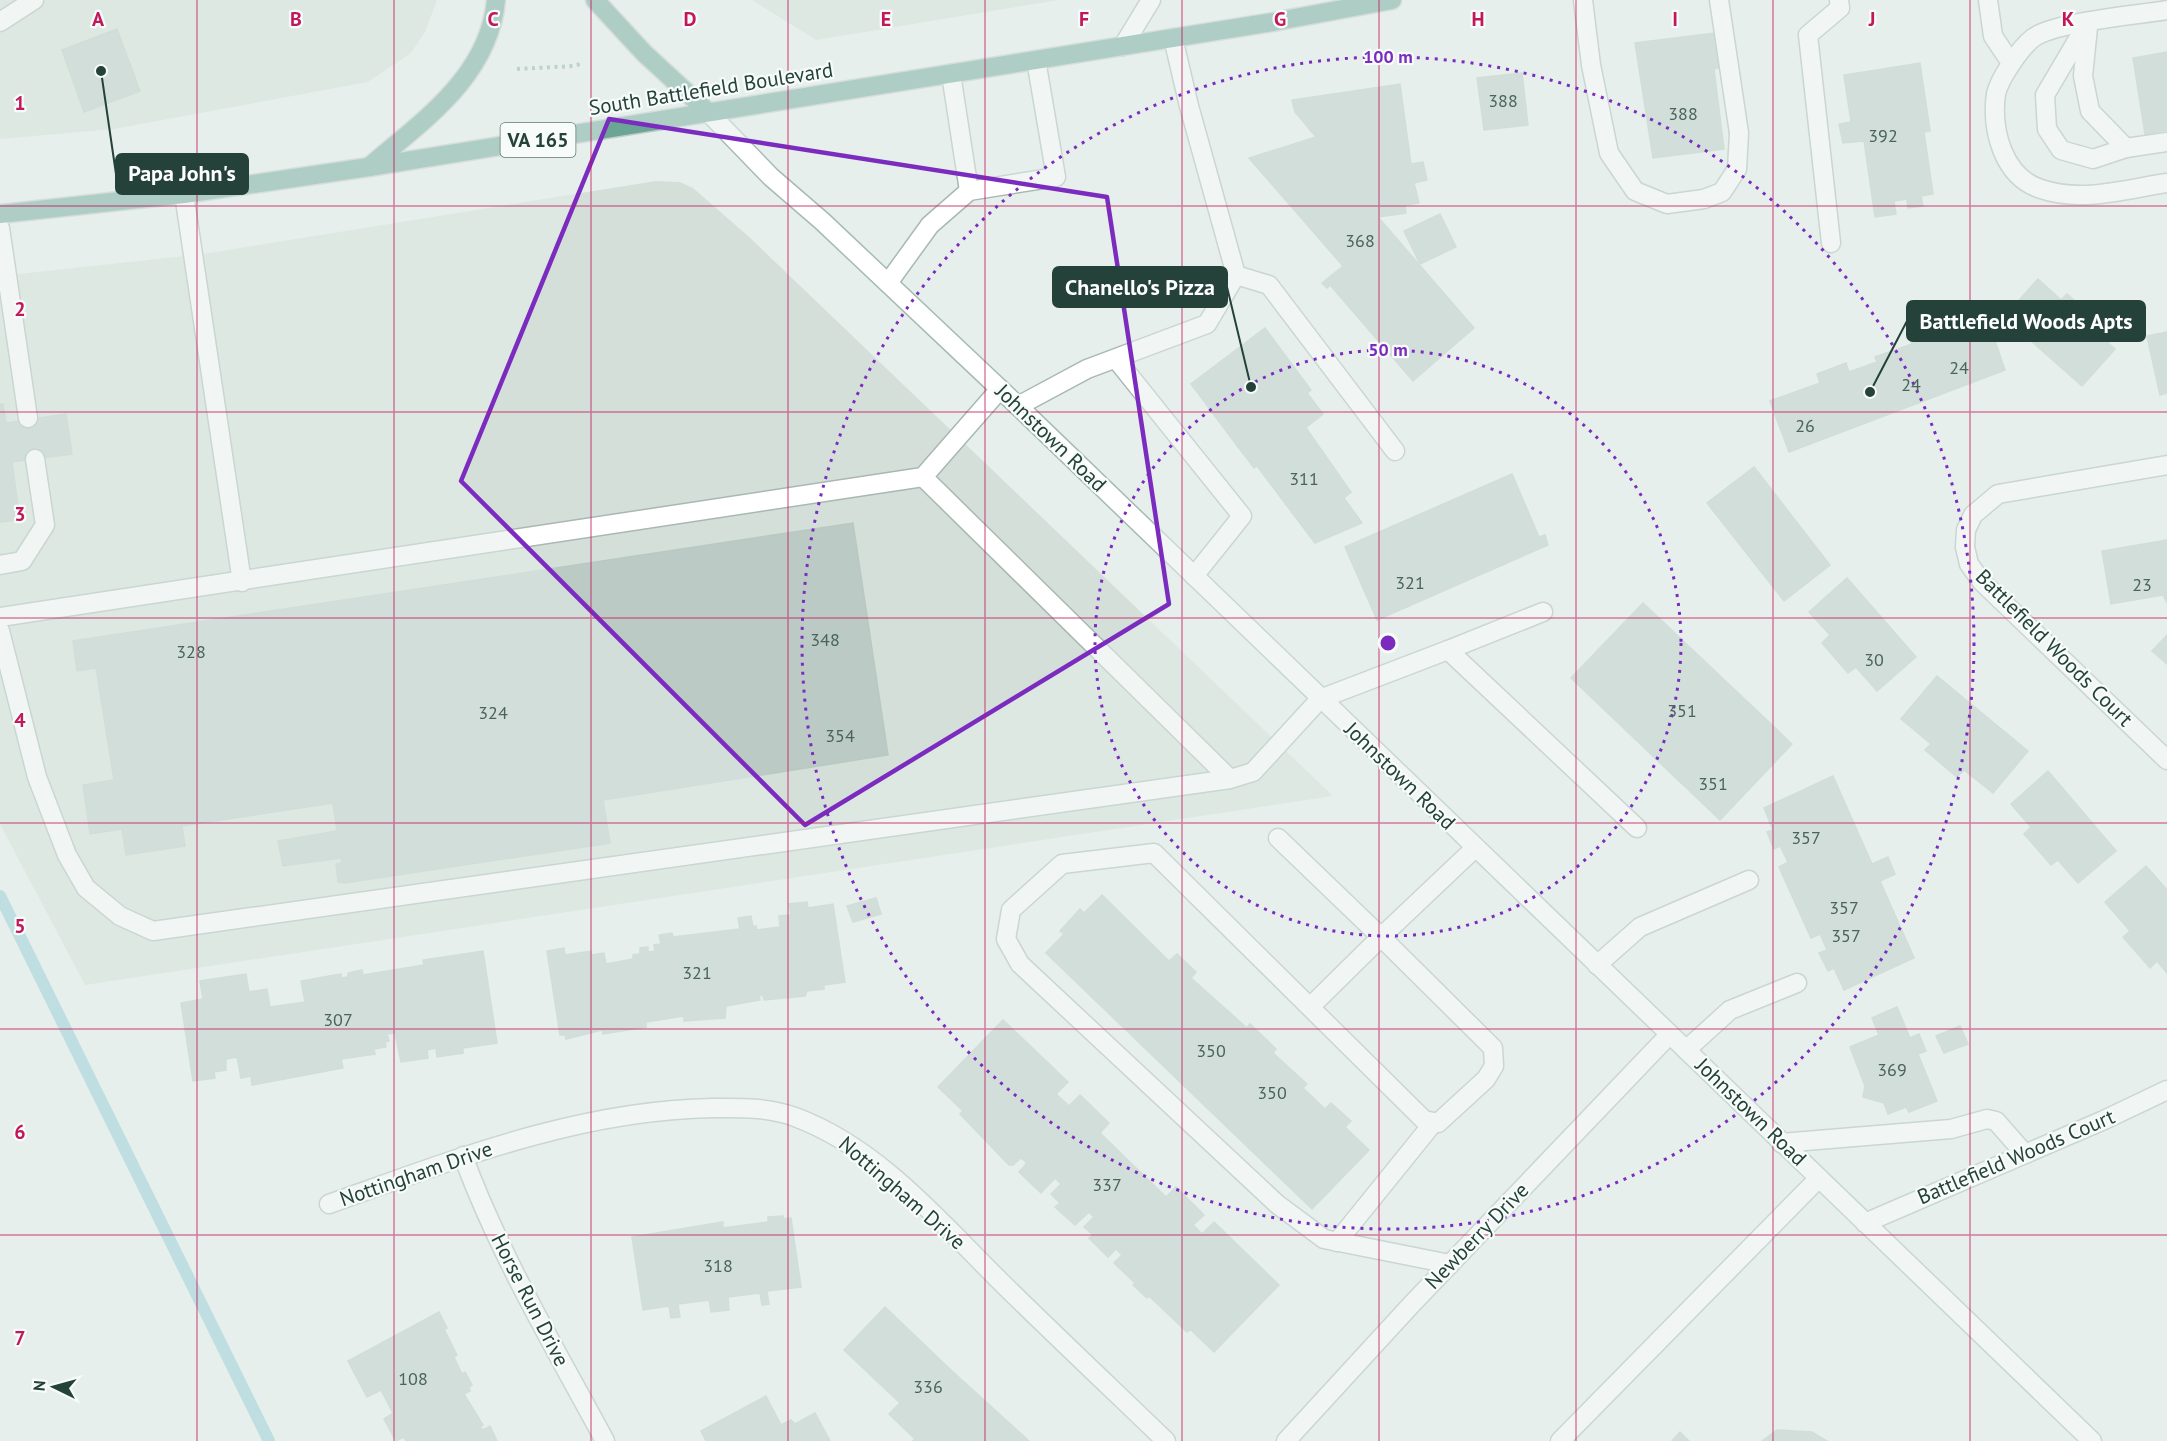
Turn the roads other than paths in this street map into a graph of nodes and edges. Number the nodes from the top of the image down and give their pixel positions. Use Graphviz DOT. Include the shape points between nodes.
graph roads {
  1 [pos="34,0"];
  2 [pos="496,0"];
  3 [pos="595,0"];
  4 [pos="1151,0"];
  5 [pos="1392,0"];
  6 [pos="1583,0"];
  7 [pos="1719,0"];
  8 [pos="1839,0"];
  9 [pos="1988,0"];
  10 [pos="2167,10"];
  11 [pos="0,22"];
  12 [pos="2088,22"];
  13 [pos="1173,38"];
  14 [pos="1123,46"];
  15 [pos="1036,60"];
  16 [pos="2011,63"];
  17 [pos="951,74"];
  18 [pos="708,112"];
  19 [pos="2167,142"];
  20 [pos="2126,148"];
  21 [pos="369,167"];
  22 [pos="2167,183"];
  23 [pos="969,191"];
  24 [pos="184,194"];
  25 [pos="0,214"];
  26 [pos="0,228"];
  27 [pos="1831,243"];
  28 [pos="1236,275"];
  29 [pos="888,283"];
  30 [pos="7,327"];
  31 [pos="1116,359"];
  32 [pos="1000,389"];
  33 [pos="1018,406"];
  34 [pos="28,418"];
  35 [pos="1395,451"];
  36 [pos="35,459"];
  37 [pos="2167,465"];
  38 [pos="924,477"];
  39 [pos="0,565"];
  40 [pos="1194,576"];
  41 [pos="242,582"];
  42 [pos="1543,612"];
  43 [pos="0,617"];
  44 [pos="0,631"];
  45 [pos="1448,650"];
  46 [pos="1320,699"];
  47 [pos="2167,760"];
  48 [pos="1230,779"];
  49 [pos="1636,828"];
  50 [pos="1278,838"];
  51 [pos="1475,848"];
  52 [pos="1749,880"];
  53 [pos="1381,937"];
  54 [pos="1597,965"];
  55 [pos="1797,983"];
  56 [pos="1310,1008"];
  57 [pos="1670,1034"];
  58 [pos="1686,1050"];
  59 [pos="2167,1090"];
  60 [pos="1434,1122"];
  61 [pos="1781,1143"];
  62 [pos="2025,1154"];
  63 [pos="463,1156"];
  64 [pos="1819,1178"];
  65 [pos="329,1204"];
  66 [pos="1865,1223"];
  67 [pos="1337,1242"];
  68 [pos="1450,1264"];
  69 [pos="604,1441"];
  70 [pos="1166,1441"];
  71 [pos="1286,1441"];
  72 [pos="1560,1441"];
  73 [pos="2092,1441"];
  1 -- 11 [label="street"];
  2 -- 21 [label="main road" via="489,31 467,76 449,97"];
  3 -- 18 [label="main road" via="636,45"];
  4 -- 14 [label="street"];
  5 -- 13 [label="main road, South Battlefield Boulevard"];
  6 -- 7 [label="street" via="1591,65 1609,153 1635,191 1667,204 1704,200 1722,192 1737,169 1739,133"];
  8 -- 27 [label="street" via="1840,8 1808,35"];
  9 -- 16 [label="street" via="1994,36"];
  10 -- 12 [label="street"];
  12 -- 16 [label="street" via="2034,37"];
  12 -- 20 [label="street" via="2083,76 2090,111"];
  12 -- 20 [label="street" via="2045,95 2047,129 2061,150 2093,159"];
  13 -- 14 [label="main road, South Battlefield Boulevard"];
  13 -- 28 [label="street"];
  14 -- 15 [label="main road, South Battlefield Boulevard"];
  15 -- 17 [label="main road, South Battlefield Boulevard"];
  15 -- 23 [label="street" via="1056,177"];
  16 -- 22 [label="street" via="1996,93 1996,137 2013,171 2040,189 2081,197"];
  17 -- 18 [label="main road, South Battlefield Boulevard"];
  17 -- 23 [label="street"];
  18 -- 21 [label="main road, South Battlefield Boulevard / VA 165"];
  18 -- 29 [label="street, Johnstown Road" via="771,177"];
  19 -- 20 [label="street"];
  21 -- 24 [label="main road, South Battlefield Boulevard / VA 165"];
  23 -- 29 [label="street" via="930,225"];
  24 -- 25 [label="main road, South Battlefield Boulevard / VA 165"];
  24 -- 41 [label="street"];
  26 -- 30 [label="street"];
  28 -- 31 [label="street" via="1207,324"];
  28 -- 35 [label="street" via="1269,285"];
  29 -- 32 [label="street, Johnstown Road"];
  30 -- 34 [label="street"];
  31 -- 33 [label="street" via="1087,369"];
  31 -- 40 [label="street" via="1242,516"];
  32 -- 33 [label="street, Johnstown Road"];
  32 -- 38 [label="street"];
  33 -- 40 [label="street, Johnstown Road"];
  36 -- 39 [label="street" via="45,525 22,561"];
  37 -- 47 [label="street, Battlefield Woods Court" via="1998,494 1973,514 1966,530 1965,548 1982,582"];
  38 -- 41 [label="street"];
  38 -- 48 [label="street"];
  40 -- 46 [label="street, Johnstown Road"];
  41 -- 43 [label="street"];
  42 -- 45 [label="street"];
  44 -- 48 [label="street" via="37,777 67,855 86,888 120,916 153,931"];
  45 -- 46 [label="street"];
  45 -- 49 [label="street"];
  46 -- 48 [label="street" via="1253,772"];
  46 -- 51 [label="street, Johnstown Road"];
  50 -- 53 [label="street"];
  51 -- 53 [label="street"];
  51 -- 54 [label="street, Johnstown Road"];
  52 -- 54 [label="street" via="1640,927"];
  53 -- 56 [label="street"];
  53 -- 60 [label="street" via="1493,1048 1494,1066 1486,1079 1438,1123"];
  54 -- 57 [label="street, Johnstown Road"];
  55 -- 58 [label="street" via="1730,1010"];
  56 -- 60 [label="street" via="1424,1120"];
  56 -- 67 [label="street" via="1154,853 1062,864 1011,910 1006,939 1020,964 1277,1204 1324,1239"];
  57 -- 58 [label="street, Johnstown Road"];
  57 -- 68 [label="street, Newberry Drive"];
  58 -- 61 [label="street, Johnstown Road"];
  59 -- 62 [label="street, Battlefield Woods Court"];
  60 -- 67 [label="street"];
  61 -- 62 [label="street" via="1951,1129 1987,1119 1996,1120"];
  61 -- 64 [label="street, Johnstown Road"];
  62 -- 66 [label="street, Battlefield Woods Court"];
  63 -- 65 [label="street, Nottingham Drive"];
  63 -- 69 [label="street, Horse Run Drive" via="479,1199 521,1285"];
  63 -- 70 [label="street, Nottingham Drive" via="586,1123 681,1108 752,1107 793,1116 839,1137 923,1205"];
  64 -- 66 [label="street, Johnstown Road"];
  64 -- 72 [label="street"];
  66 -- 73 [label="street, Johnstown Road"];
  67 -- 68 [label="street"];
  68 -- 71 [label="street, Newberry Drive"];
}
